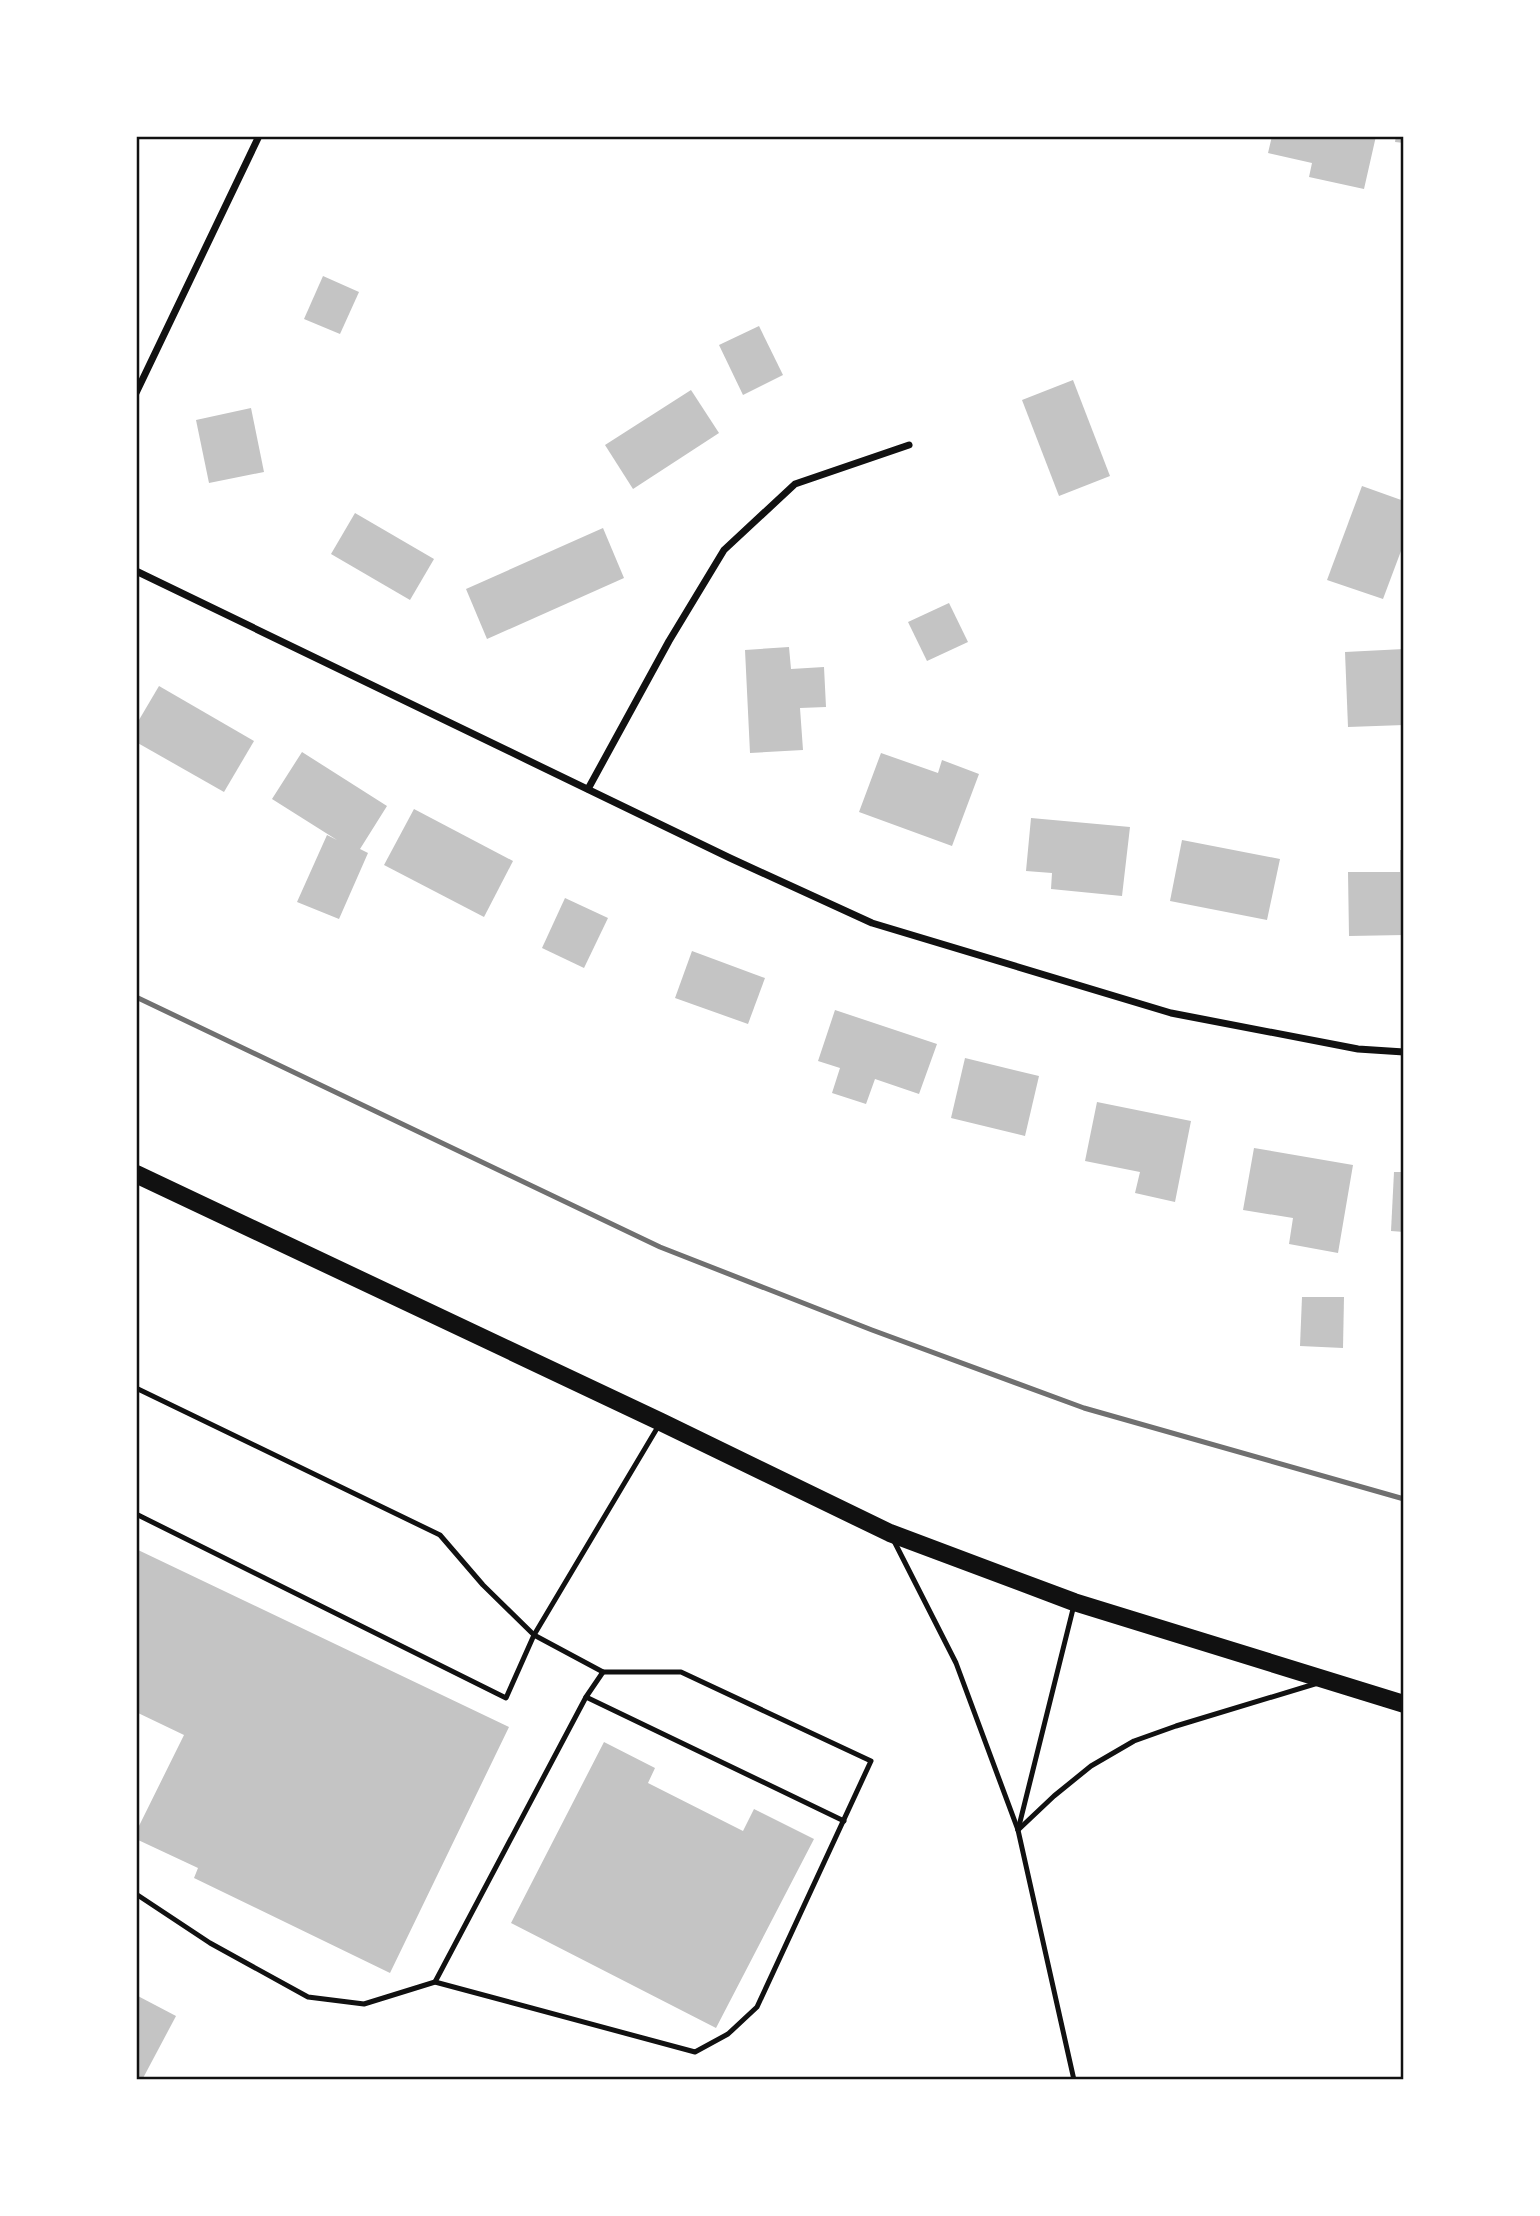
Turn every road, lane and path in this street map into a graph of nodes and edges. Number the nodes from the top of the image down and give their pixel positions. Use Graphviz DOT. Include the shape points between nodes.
graph roads {
  1 [pos="259,136"];
  2 [pos="136,393"];
  3 [pos="909,445"];
  4 [pos="136,571"];
  5 [pos="588,789"];
  6 [pos="1404,1052"];
  7 [pos="136,1174"];
  8 [pos="137,1390"];
  9 [pos="661,1422"];
  10 [pos="136,1514"];
  11 [pos="890,1533"];
  12 [pos="1074,1602"];
  13 [pos="534,1635"];
  14 [pos="603,1672"];
  15 [pos="1327,1680"];
  16 [pos="586,1697"];
  17 [pos="1404,1704"];
  18 [pos="844,1821"];
  19 [pos="1018,1830"];
  20 [pos="136,1894"];
  21 [pos="435,1982"];
  22 [pos="1074,2080"];
  1 -- 2 [label="street"];
  3 -- 5 [label="street" via="795,484 724,550"];
  4 -- 5 [label="street"];
  5 -- 6 [label="street" via="872,923 1171,1013 1358,1049"];
  7 -- 9 [label="main road"];
  8 -- 13 [label="lane" via="440,1535"];
  9 -- 11 [label="main road"];
  9 -- 13 [label="lane"];
  10 -- 13 [label="lane" via="506,1698"];
  11 -- 12 [label="main road"];
  11 -- 19 [label="lane" via="956,1663"];
  12 -- 15 [label="main road"];
  12 -- 19 [label="lane"];
  13 -- 14 [label="lane"];
  14 -- 16 [label="lane"];
  14 -- 18 [label="lane" via="681,1672 871,1761"];
  15 -- 17 [label="main road"];
  15 -- 19 [label="lane" via="1134,1741 1091,1766"];
  16 -- 18 [label="lane"];
  16 -- 21 [label="lane"];
  18 -- 21 [label="lane" via="757,2007 728,2034 695,2052"];
  19 -- 22 [label="lane"];
  20 -- 21 [label="lane" via="210,1943 308,1997 364,2004"];
}
